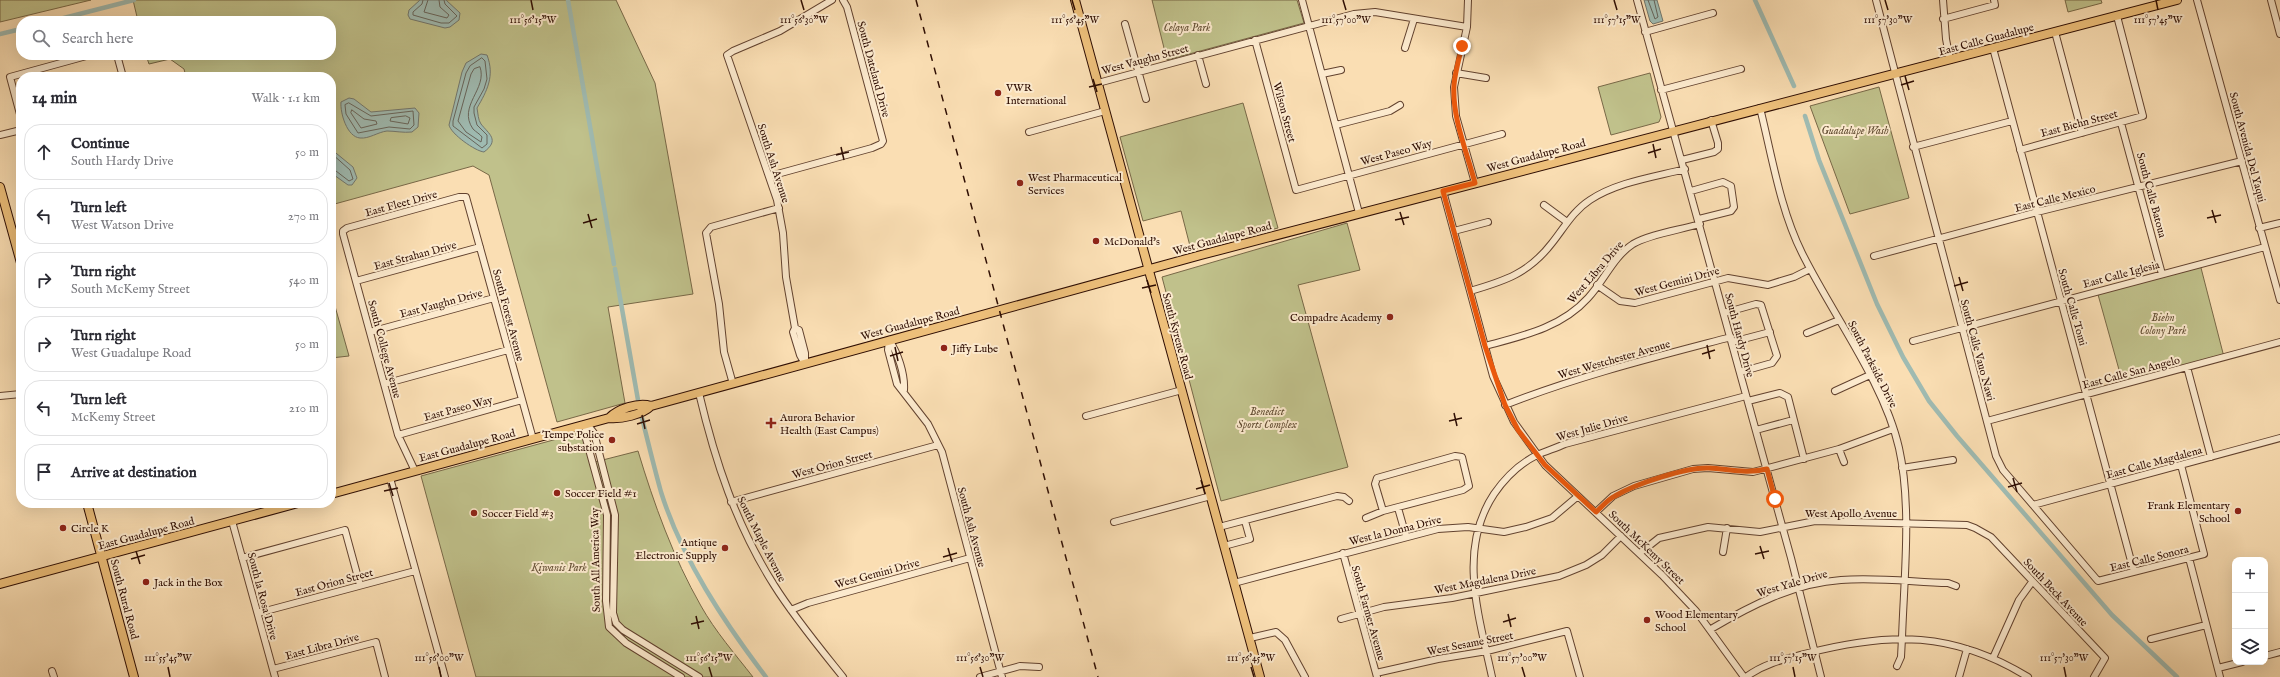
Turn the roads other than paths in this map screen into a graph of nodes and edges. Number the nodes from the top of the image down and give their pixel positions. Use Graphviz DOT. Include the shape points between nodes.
graph roads {
  1 [pos="832,0"];
  2 [pos="843,0"];
  3 [pos="1075,0"];
  4 [pos="1302,0"];
  5 [pos="1468,0"];
  6 [pos="1637,0"];
  7 [pos="1876,0"];
  8 [pos="1943,0"];
  9 [pos="2176,0"];
  10 [pos="2197,0"];
  11 [pos="2271,0"];
  12 [pos="1994,3"];
  13 [pos="1713,13"];
  14 [pos="2117,16"];
  15 [pos="1414,19"];
  16 [pos="1943,19"];
  17 [pos="1126,24"];
  18 [pos="1309,26"];
  19 [pos="1467,27"];
  20 [pos="1645,32"];
  21 [pos="2055,32"];
  22 [pos="2280,34"];
  23 [pos="1255,40"];
  24 [pos="1405,48"];
  25 [pos="1993,48"];
  26 [pos="1198,55"];
  27 [pos="72,60"];
  28 [pos="118,60"];
  29 [pos="1950,60"];
  30 [pos="1741,69"];
  31 [pos="1341,70"];
  32 [pos="1138,71"];
  33 [pos="28,72"];
  34 [pos="122,72"];
  35 [pos="1456,73"];
  36 [pos="1322,74"];
  37 [pos="1895,74"];
  38 [pos="16,75"];
  39 [pos="1486,78"];
  40 [pos="1098,83"];
  41 [pos="1206,84"];
  42 [pos="1661,90"];
  43 [pos="16,99"];
  44 [pos="1146,99"];
  45 [pos="1798,99"];
  46 [pos="1400,105"];
  47 [pos="1760,108"];
  48 [pos="1105,111"];
  49 [pos="1711,120"];
  50 [pos="2012,121"];
  51 [pos="2121,122"];
  52 [pos="1336,125"];
  53 [pos="1672,130"];
  54 [pos="16,131"];
  55 [pos="1029,132"];
  56 [pos="2082,133"];
  57 [pos="1502,134"];
  58 [pos="0,135"];
  59 [pos="1464,144"];
  60 [pos="1913,146"];
  61 [pos="2020,150"];
  62 [pos="1682,160"];
  63 [pos="2242,162"];
  64 [pos="1685,169"];
  65 [pos="1350,175"];
  66 [pos="770,176"];
  67 [pos="1475,183"];
  68 [pos="0,187"];
  69 [pos="2140,188"];
  70 [pos="1296,190"];
  71 [pos="1443,191"];
  72 [pos="1691,191"];
  73 [pos="466,197"];
  74 [pos="1544,205"];
  75 [pos="779,208"];
  76 [pos="2037,212"];
  77 [pos="1359,213"];
  78 [pos="1488,222"];
  79 [pos="1566,222"];
  80 [pos="1699,222"];
  81 [pos="2280,223"];
  82 [pos="2260,228"];
  83 [pos="343,230"];
  84 [pos="1454,231"];
  85 [pos="1938,239"];
  86 [pos="16,246"];
  87 [pos="480,247"];
  88 [pos="2265,247"];
  89 [pos="1874,256"];
  90 [pos="1148,269"];
  91 [pos="1810,269"];
  92 [pos="2162,274"];
  93 [pos="356,281"];
  94 [pos="1715,281"];
  95 [pos="1597,285"];
  96 [pos="1470,291"];
  97 [pos="2280,296"];
  98 [pos="494,298"];
  99 [pos="2061,301"];
  100 [pos="1724,313"];
  101 [pos="1839,320"];
  102 [pos="1962,328"];
  103 [pos="370,332"];
  104 [pos="1770,332"];
  105 [pos="1807,333"];
  106 [pos="1731,339"];
  107 [pos="889,340"];
  108 [pos="1913,341"];
  109 [pos="2280,342"];
  110 [pos="1485,346"];
  111 [pos="508,350"];
  112 [pos="805,364"];
  113 [pos="2187,367"];
  114 [pos="1740,372"];
  115 [pos="1870,375"];
  116 [pos="384,384"];
  117 [pos="733,384"];
  118 [pos="1182,390"];
  119 [pos="1836,391"];
  120 [pos="699,393"];
  121 [pos="16,394"];
  122 [pos="2087,394"];
  123 [pos="0,396"];
  124 [pos="1747,398"];
  125 [pos="522,400"];
  126 [pos="1505,405"];
  127 [pos="647,407"];
  128 [pos="1086,416"];
  129 [pos="1793,420"];
  130 [pos="1987,421"];
  131 [pos="587,424"];
  132 [pos="1893,429"];
  133 [pos="1756,430"];
  134 [pos="398,435"];
  135 [pos="2280,438"];
  136 [pos="533,439"];
  137 [pos="938,444"];
  138 [pos="1839,449"];
  139 [pos="600,455"];
  140 [pos="1537,455"];
  141 [pos="592,457"];
  142 [pos="2211,457"];
  143 [pos="1804,459"];
  144 [pos="1953,460"];
  145 [pos="1844,462"];
  146 [pos="2181,465"];
  147 [pos="1902,468"];
  148 [pos="1767,469"];
  149 [pos="415,471"];
  150 [pos="390,478"];
  151 [pos="2111,484"];
  152 [pos="336,493"];
  153 [pos="1211,496"];
  154 [pos="1578,496"];
  155 [pos="612,501"];
  156 [pos="1349,501"];
  157 [pos="731,502"];
  158 [pos="604,503"];
  159 [pos="2033,505"];
  160 [pos="88,508"];
  161 [pos="280,508"];
  162 [pos="1398,508"];
  163 [pos="1383,511"];
  164 [pos="1596,512"];
  165 [pos="1366,518"];
  166 [pos="232,521"];
  167 [pos="1246,521"];
  168 [pos="1114,522"];
  169 [pos="1905,523"];
  170 [pos="1219,527"];
  171 [pos="1478,527"];
  172 [pos="1782,527"];
  173 [pos="1727,528"];
  174 [pos="1976,528"];
  175 [pos="1406,536"];
  176 [pos="1621,536"];
  177 [pos="1224,546"];
  178 [pos="1723,552"];
  179 [pos="1640,553"];
  180 [pos="1342,554"];
  181 [pos="102,557"];
  182 [pos="242,558"];
  183 [pos="970,558"];
  184 [pos="2189,558"];
  185 [pos="415,571"];
  186 [pos="2134,572"];
  187 [pos="1904,581"];
  188 [pos="2098,581"];
  189 [pos="2032,582"];
  190 [pos="1234,583"];
  191 [pos="0,584"];
  192 [pos="360,585"];
  193 [pos="1956,586"];
  194 [pos="605,588"];
  195 [pos="614,588"];
  196 [pos="1799,589"];
  197 [pos="1476,594"];
  198 [pos="791,610"];
  199 [pos="258,614"];
  200 [pos="1359,614"];
  201 [pos="1341,618"];
  202 [pos="2206,624"];
  203 [pos="1711,629"];
  204 [pos="1250,638"];
  205 [pos="1902,638"];
  206 [pos="2151,639"];
  207 [pos="1967,649"];
  208 [pos="1487,651"];
  209 [pos="1814,652"];
  210 [pos="2280,652"];
  211 [pos="2268,655"];
  212 [pos="1993,658"];
  213 [pos="2232,664"];
  214 [pos="1897,666"];
  215 [pos="1039,667"];
  216 [pos="2218,668"];
  217 [pos="273,669"];
  218 [pos="1001,674"];
  219 [pos="1377,675"];
  220 [pos="134,677"];
  221 [pos="275,677"];
  222 [pos="385,677"];
  223 [pos="444,677"];
  224 [pos="681,677"];
  225 [pos="698,677"];
  226 [pos="843,677"];
  227 [pos="980,677"];
  228 [pos="1260,677"];
  229 [pos="1305,677"];
  230 [pos="1492,677"];
  231 [pos="1580,677"];
  232 [pos="1745,677"];
  233 [pos="1821,677"];
  234 [pos="1959,677"];
  235 [pos="2028,677"];
  236 [pos="2094,677"];
  237 [pos="2220,677"];
  1 -- 66 [label="street, South Ash Avenue" via="780,31 727,55"];
  2 -- 66 [label="street, South Dateland Drive" via="882,137 881,144"];
  3 -- 40 [label="main road, South Kyrene Road"];
  4 -- 18 [label="street"];
  5 -- 19 [label="street"];
  6 -- 20 [label="street, South Hardy Drive"];
  7 -- 37 [label="street, South Calle Vauo Nawi"];
  8 -- 16 [label="street"];
  9 -- 14 [label="main road, East Calle Guadalupe"];
  10 -- 63 [label="street, South Avenida Del Yaqui"];
  11 -- 22 [label="street"];
  12 -- 16 [label="street"];
  13 -- 20 [label="street"];
  14 -- 21 [label="main road, East Calle Guadalupe"];
  14 -- 51 [label="street, East Biehn Street" via="2143,116"];
  15 -- 18 [label="street, West Vaughn Street" via="1375,12 1354,14"];
  15 -- 19 [label="street, West Vaughn Street"];
  15 -- 24 [label="street"];
  16 -- 29 [label="street"];
  17 -- 32 [label="street"];
  18 -- 23 [label="street, West Vaughn Street"];
  18 -- 36 [label="street"];
  19 -- 35 [label="street"];
  20 -- 42 [label="street, South Hardy Drive"];
  21 -- 25 [label="main road, East Calle Guadalupe"];
  21 -- 56 [label="street"];
  23 -- 26 [label="street, West Vaughn Street"];
  23 -- 70 [label="street, Wilson Street"];
  25 -- 29 [label="main road, East Calle Guadalupe"];
  25 -- 50 [label="street, South Calle Tomi"];
  26 -- 32 [label="street, West Vaughn Street"];
  26 -- 41 [label="street, West Vaughn Street"];
  27 -- 33 [label="street"];
  28 -- 34 [label="street"];
  29 -- 37 [label="main road, East Calle Guadalupe"];
  30 -- 42 [label="street"];
  31 -- 36 [label="street"];
  32 -- 40 [label="street, West Vaughn Street"];
  32 -- 44 [label="street"];
  35 -- 39 [label="street"];
  35 -- 59 [label="street" via="1456,116"];
  36 -- 52 [label="street"];
  37 -- 45 [label="main road, East Calle Guadalupe"];
  37 -- 60 [label="street, South Calle Vauo Nawi"];
  38 -- 43 [label="street" via="10,77"];
  40 -- 48 [label="main road, South Kyrene Road"];
  42 -- 53 [label="street, South Hardy Drive"];
  45 -- 47 [label="main road, West Guadalupe Road"];
  46 -- 52 [label="street" via="1390,111"];
  47 -- 49 [label="main road, West Guadalupe Road"];
  47 -- 91 [label="street, South Parkside Drive" via="1786,210"];
  48 -- 55 [label="street"];
  48 -- 90 [label="main road, South Kyrene Road"];
  49 -- 53 [label="main road, West Guadalupe Road"];
  49 -- 62 [label="street" via="1718,149"];
  50 -- 60 [label="street"];
  50 -- 61 [label="street, South Calle Tomi"];
  51 -- 56 [label="street, East Biehn Street"];
  51 -- 69 [label="street, South Calle Batoua"];
  52 -- 65 [label="street"];
  53 -- 62 [label="street, South Hardy Drive"];
  53 -- 67 [label="main road, West Guadalupe Road"];
  54 -- 58 [label="street"];
  56 -- 61 [label="street, East Biehn Street"];
  57 -- 59 [label="street, West Paseo Way"];
  59 -- 65 [label="street, West Paseo Way"];
  59 -- 67 [label="street"];
  60 -- 85 [label="street, South Calle Vauo Nawi"];
  61 -- 76 [label="street, South Calle Tomi"];
  62 -- 64 [label="street, South Hardy Drive"];
  63 -- 69 [label="street, East Calle Mexico"];
  63 -- 82 [label="street, South Avenida Del Yaqui"];
  64 -- 72 [label="street, South Hardy Drive"];
  64 -- 79 [label="street" via="1619,186 1579,209"];
  65 -- 70 [label="street, West Paseo Way"];
  65 -- 77 [label="street"];
  66 -- 75 [label="street, South Ash Avenue"];
  67 -- 71 [label="main road, West Guadalupe Road"];
  68 -- 86 [label="main road"];
  69 -- 76 [label="street, East Calle Mexico"];
  69 -- 92 [label="street, South Calle Batoua"];
  71 -- 77 [label="main road, West Guadalupe Road"];
  71 -- 84 [label="street, South McKemy Street"];
  72 -- 80 [label="street, South Hardy Drive"];
  72 -- 80 [label="street, West Libra Drive" via="1723,182 1728,183 1735,202 1731,211"];
  73 -- 83 [label="street, East Fleet Drive"];
  73 -- 87 [label="street, South Forest Avenue"];
  74 -- 79 [label="street"];
  75 -- 112 [label="street, South Ash Avenue" via="785,271 795,328 793,332"];
  75 -- 117 [label="street" via="707,229 724,352"];
  76 -- 85 [label="street, East Calle Mexico"];
  76 -- 99 [label="street, South Calle Tomi"];
  77 -- 90 [label="main road, West Guadalupe Road"];
  78 -- 84 [label="street"];
  79 -- 96 [label="street" via="1535,263 1516,275"];
  80 -- 94 [label="street, South Hardy Drive"];
  80 -- 95 [label="street, West Libra Drive" via="1634,244 1622,253"];
  81 -- 82 [label="street"];
  82 -- 88 [label="street, South Avenida Del Yaqui"];
  83 -- 93 [label="street, South College Avenue"];
  84 -- 96 [label="street, South McKemy Street"];
  85 -- 89 [label="street, East Calle Mexico"];
  85 -- 102 [label="street, South Calle Vauo Nawi"];
  87 -- 93 [label="street, East Strahan Drive"];
  87 -- 98 [label="street, South Forest Avenue"];
  88 -- 92 [label="street, East Calle Iglesia"];
  88 -- 97 [label="street, South Avenida Del Yaqui"];
  90 -- 107 [label="main road, West Guadalupe Road"];
  90 -- 118 [label="main road, South Kyrene Road"];
  91 -- 94 [label="street, West Gemini Drive" via="1768,285 1735,279"];
  91 -- 101 [label="street, South Parkside Drive"];
  92 -- 99 [label="street, East Calle Iglesia"];
  93 -- 103 [label="street, South College Avenue"];
  94 -- 95 [label="street, West Gemini Drive" via="1635,303 1620,301"];
  94 -- 100 [label="street, South Hardy Drive"];
  95 -- 110 [label="street, West Libra Drive" via="1575,310 1554,325"];
  96 -- 110 [label="street, South McKemy Street"];
  98 -- 103 [label="street, East Vaughn Drive"];
  98 -- 111 [label="street, South Forest Avenue"];
  99 -- 102 [label="street, East Calle Iglesia"];
  99 -- 122 [label="street, South Calle Tomi"];
  100 -- 104 [label="street" via="1756,304 1761,305"];
  100 -- 106 [label="street, South Hardy Drive"];
  101 -- 105 [label="street"];
  101 -- 115 [label="street, South Parkside Drive"];
  102 -- 108 [label="street, East Calle Iglesia"];
  102 -- 130 [label="street, South Calle Vauo Nawi"];
  103 -- 116 [label="street, South College Avenue"];
  104 -- 106 [label="street, West Westchester Avenue"];
  104 -- 114 [label="street" via="1776,360"];
  106 -- 114 [label="street, South Hardy Drive"];
  106 -- 126 [label="street, West Westchester Avenue" via="1644,360 1532,394"];
  107 -- 112 [label="main road, West Guadalupe Road"];
  107 -- 137 [label="street, South Ash Avenue" via="888,350 897,384 928,424"];
  109 -- 113 [label="street, East Calle San Angelo"];
  110 -- 126 [label="street, South McKemy Street"];
  111 -- 116 [label="street"];
  111 -- 125 [label="street, South Forest Avenue"];
  112 -- 117 [label="main road, West Guadalupe Road"];
  113 -- 122 [label="street, East Calle San Angelo"];
  113 -- 142 [label="street"];
  114 -- 124 [label="street, South Hardy Drive"];
  115 -- 119 [label="street"];
  115 -- 132 [label="street, South Parkside Drive"];
  116 -- 134 [label="street, South College Avenue"];
  117 -- 120 [label="main road, West Guadalupe Road"];
  118 -- 128 [label="street"];
  118 -- 153 [label="main road, South Kyrene Road"];
  120 -- 127 [label="main road, West Guadalupe Road"];
  120 -- 157 [label="street, South Maple Avenue" via="713,453"];
  121 -- 123 [label="street"];
  122 -- 130 [label="street, East Calle San Angelo"];
  122 -- 151 [label="street, South Calle Tomi"];
  124 -- 129 [label="street, West Julie Drive" via="1785,393"];
  124 -- 133 [label="street, South Hardy Drive"];
  124 -- 140 [label="street, West Julie Drive" via="1565,444"];
  125 -- 134 [label="street, East Paseo Way"];
  125 -- 136 [label="street, South Forest Avenue"];
  126 -- 140 [label="street, South McKemy Street" via="1518,430"];
  127 -- 131 [label="main road, East Guadalupe Road" via="615,412 609,418"];
  129 -- 133 [label="street"];
  129 -- 143 [label="street"];
  130 -- 159 [label="street, South Calle Vauo Nawi" via="1996,456 2003,470"];
  131 -- 136 [label="main road, East Guadalupe Road"];
  131 -- 139 [label="street, South All America Way" via="594,433"];
  131 -- 141 [label="street, South All America Way" via="585,435"];
  132 -- 138 [label="street"];
  132 -- 147 [label="street, South Parkside Drive"];
  133 -- 148 [label="street, South Hardy Drive"];
  134 -- 149 [label="street, South College Avenue"];
  135 -- 142 [label="street, East Calle Magdalena"];
  136 -- 149 [label="main road, East Guadalupe Road"];
  137 -- 157 [label="street, West Orion Street"];
  137 -- 183 [label="street, South Ash Avenue"];
  138 -- 143 [label="street"];
  138 -- 145 [label="street"];
  139 -- 141 [label="street"];
  139 -- 155 [label="street, South All America Way"];
  140 -- 154 [label="street, South McKemy Street"];
  140 -- 171 [label="street, West Julie Drive" via="1504,480 1484,510"];
  141 -- 158 [label="street, South All America Way"];
  142 -- 146 [label="street, East Calle Magdalena"];
  143 -- 148 [label="street"];
  144 -- 147 [label="street"];
  146 -- 151 [label="street, East Calle Magdalena"];
  146 -- 184 [label="street, East Calle Sonora" via="2204,554"];
  147 -- 169 [label="street, South Parkside Drive"];
  148 -- 164 [label="street" via="1741,472 1693,469 1634,486 1613,496"];
  148 -- 172 [label="street, South Hardy Drive"];
  149 -- 150 [label="main road, East Guadalupe Road"];
  150 -- 152 [label="main road, East Guadalupe Road"];
  150 -- 185 [label="street"];
  151 -- 159 [label="street, East Calle Magdalena"];
  151 -- 186 [label="street, South Calle Tomi"];
  153 -- 168 [label="street"];
  153 -- 170 [label="main road, South Kyrene Road"];
  154 -- 164 [label="street, South McKemy Street"];
  154 -- 171 [label="street, West la Donna Drive" via="1564,509 1541,523 1504,532"];
  155 -- 158 [label="street"];
  155 -- 195 [label="street, South All America Way" via="616,530"];
  156 -- 167 [label="street" via="1337,496"];
  157 -- 198 [label="street, South Maple Avenue" via="758,558"];
  158 -- 194 [label="street, South All America Way" via="607,521"];
  159 -- 188 [label="street, South Calle Vauo Nawi"];
  160 -- 181 [label="main road, South Rural Road"];
  161 -- 166 [label="main road, East Guadalupe Road"];
  162 -- 163 [label="street"];
  162 -- 163 [label="street" via="1463,490 1469,486 1462,457 1455,456 1377,478 1375,484"];
  162 -- 175 [label="street"];
  163 -- 165 [label="street"];
  164 -- 176 [label="street, South McKemy Street"];
  166 -- 181 [label="main road, East Guadalupe Road"];
  166 -- 182 [label="street, South la Rosa Drive"];
  167 -- 170 [label="street"];
  167 -- 177 [label="street" via="1250,539"];
  169 -- 172 [label="street, West Apollo Avenue" via="1815,521"];
  169 -- 174 [label="street, West Apollo Avenue"];
  169 -- 187 [label="street, South Parkside Drive"];
  170 -- 177 [label="main road, South Kyrene Road"];
  171 -- 175 [label="street, West la Donna Drive" via="1450,527"];
  171 -- 197 [label="street, West Julie Drive" via="1473,546 1472,568"];
  172 -- 173 [label="street, West Apollo Avenue" via="1760,532"];
  172 -- 196 [label="street, South Hardy Drive"];
  173 -- 178 [label="street"];
  173 -- 179 [label="street, West Apollo Avenue" via="1693,529 1659,538"];
  174 -- 189 [label="street, South Beck Avenue" via="1990,537"];
  175 -- 180 [label="street, West la Donna Drive"];
  176 -- 179 [label="street, South McKemy Street"];
  176 -- 197 [label="street, West Magdalena Drive" via="1602,555 1573,572"];
  177 -- 190 [label="main road, South Kyrene Road"];
  179 -- 203 [label="street, South McKemy Street"];
  180 -- 190 [label="street, West la Donna Drive"];
  180 -- 200 [label="street, South Farmer Avenue"];
  181 -- 191 [label="main road, East Guadalupe Road"];
  181 -- 220 [label="main road, South Rural Road"];
  182 -- 192 [label="street" via="345,530"];
  182 -- 199 [label="street, South la Rosa Drive"];
  183 -- 198 [label="street, West Gemini Drive"];
  183 -- 218 [label="street, South Ash Avenue"];
  184 -- 186 [label="street, East Calle Sonora"];
  184 -- 202 [label="street"];
  185 -- 192 [label="street, East Orion Street"];
  185 -- 223 [label="street"];
  186 -- 188 [label="street, East Calle Sonora"];
  187 -- 193 [label="street, West Yale Drive" via="1948,582"];
  187 -- 196 [label="street, West Yale Drive" via="1840,580"];
  187 -- 205 [label="street, South Parkside Drive"];
  189 -- 212 [label="street" via="2019,600"];
  189 -- 236 [label="street, South Beck Avenue" via="2105,658"];
  190 -- 204 [label="main road, South Kyrene Road"];
  192 -- 199 [label="street, East Orion Street"];
  194 -- 195 [label="street"];
  194 -- 224 [label="street, South All America Way" via="606,615 612,631 626,643"];
  195 -- 225 [label="street, South All America Way" via="613,613 618,627"];
  196 -- 203 [label="street, West Yale Drive" via="1747,607"];
  196 -- 209 [label="street, South Hardy Drive"];
  197 -- 200 [label="street, West Magdalena Drive" via="1407,603"];
  197 -- 208 [label="street, West Julie Drive"];
  198 -- 226 [label="street, South Maple Avenue"];
  199 -- 217 [label="street, South la Rosa Drive"];
  200 -- 201 [label="street, West Magdalena Drive"];
  200 -- 219 [label="street, South Farmer Avenue"];
  202 -- 206 [label="street"];
  202 -- 216 [label="street"];
  203 -- 232 [label="street, South McKemy Street"];
  204 -- 228 [label="main road, South Kyrene Road"];
  204 -- 229 [label="street" via="1276,632 1285,640"];
  205 -- 207 [label="street"];
  205 -- 209 [label="street" via="1868,640"];
  205 -- 214 [label="street, South Parkside Drive" via="1901,657"];
  207 -- 212 [label="street"];
  207 -- 234 [label="street"];
  208 -- 219 [label="street, West Sesame Street" via="1438,659"];
  208 -- 230 [label="street, West Julie Drive"];
  208 -- 231 [label="street, West Sesame Street" via="1567,631"];
  209 -- 232 [label="street" via="1772,662"];
  209 -- 233 [label="street, South Hardy Drive"];
  210 -- 211 [label="street"];
  212 -- 235 [label="street"];
  213 -- 216 [label="street"];
  215 -- 218 [label="street" via="1020,666"];
  216 -- 237 [label="street"];
  217 -- 221 [label="street, South la Rosa Drive"];
  217 -- 222 [label="street, East Libra Drive" via="376,642"];
  218 -- 227 [label="street"];
}
